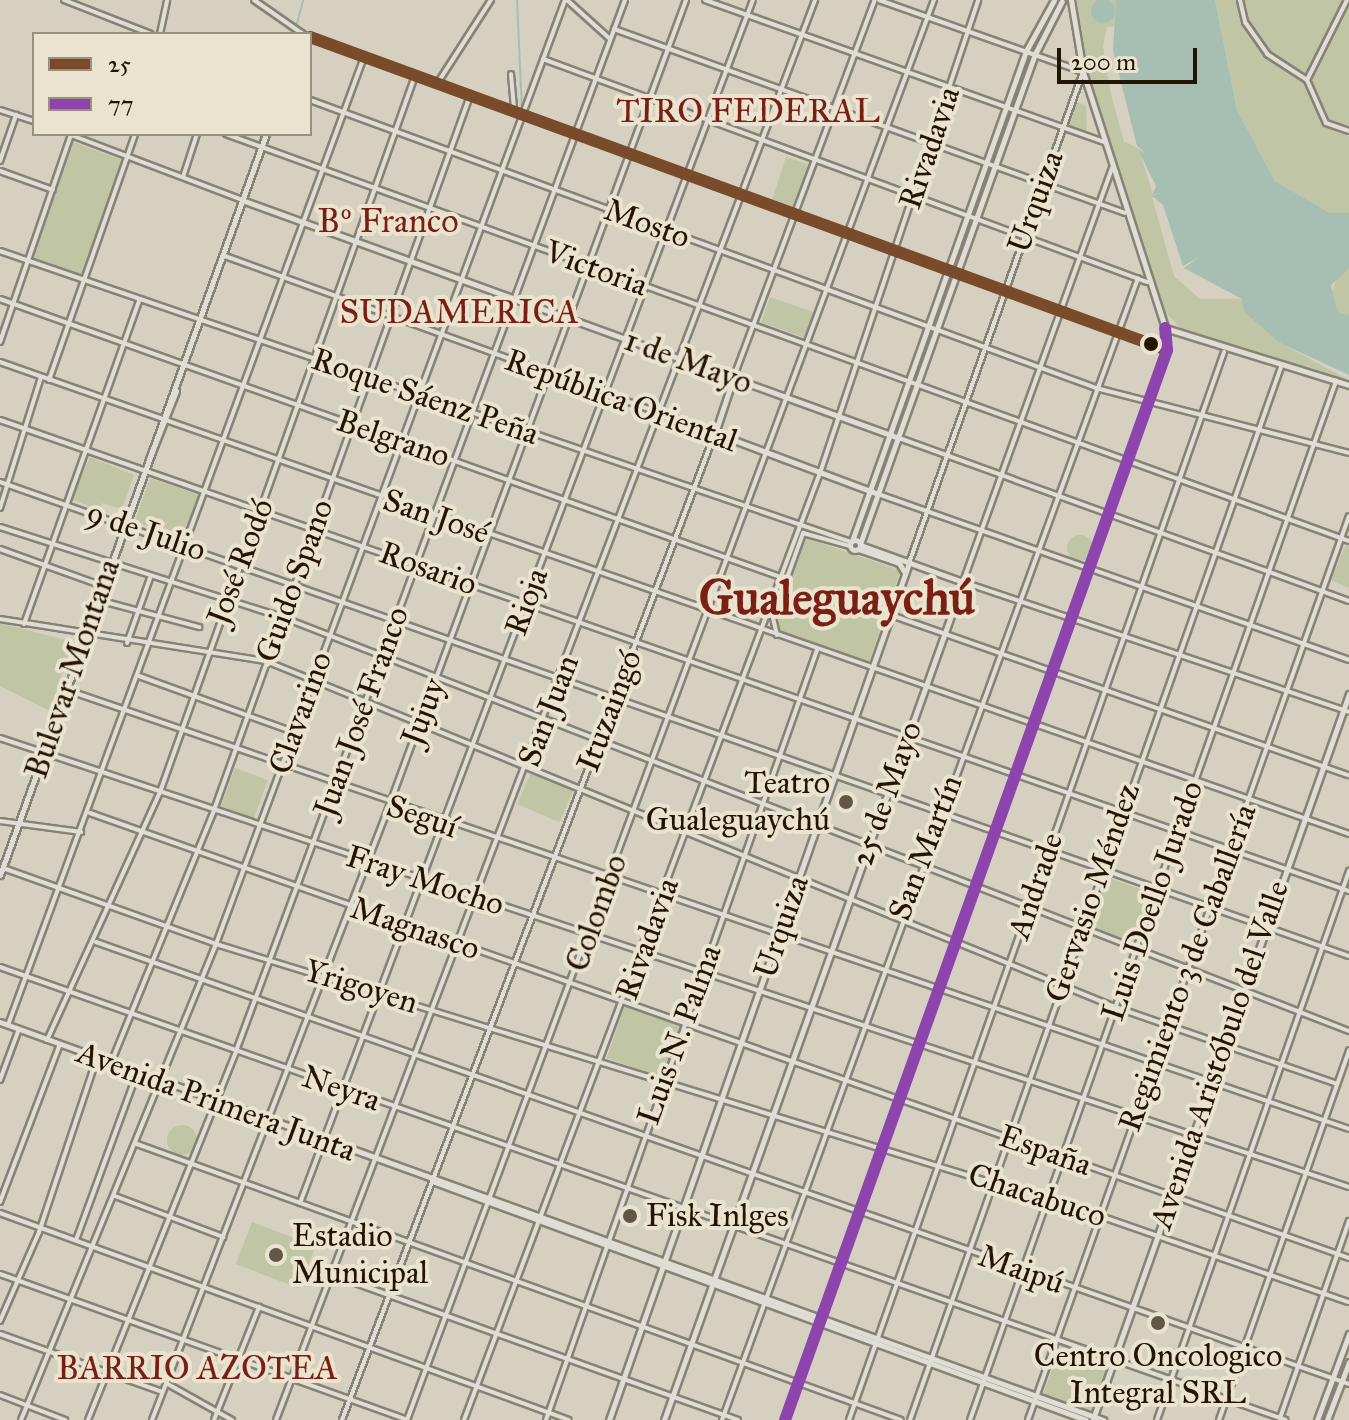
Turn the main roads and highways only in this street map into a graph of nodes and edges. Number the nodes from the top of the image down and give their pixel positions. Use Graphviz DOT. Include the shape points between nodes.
graph roads {
  1 [pos="1060,0"];
  2 [pos="1071,0"];
  3 [pos="1071,12"];
  4 [pos="265,136"];
  5 [pos="242,200"];
  6 [pos="733,379"];
  7 [pos="177,385"];
  8 [pos="1349,385"];
  9 [pos="715,433"];
  10 [pos="890,435"];
  11 [pos="899,438"];
  12 [pos="147,464"];
  13 [pos="870,491"];
  14 [pos="878,494"];
  15 [pos="859,546"];
  16 [pos="909,563"];
  17 [pos="905,574"];
  18 [pos="1349,694"];
  19 [pos="1346,711"];
  20 [pos="1,872"];
  21 [pos="0,1022"];
  22 [pos="664,1265"];
  23 [pos="712,1282"];
  24 [pos="1349,1334"];
  25 [pos="1349,1362"];
  26 [pos="1347,1372"];
  27 [pos="1036,1399"];
  28 [pos="1094,1418"];
  29 [pos="609,1420"];
  30 [pos="664,1420"];
  31 [pos="1086,1420"];
  32 [pos="1103,1420"];
  33 [pos="1317,1420"];
  34 [pos="1327,1420"];
  1 -- 3 [label="main road"];
  1 -- 10 [label="main road" via="1026,51"];
  1 -- 11 [label="main road" via="1035,54"];
  2 -- 3 [label="main road"];
  3 -- 8 [label="main road" via="1083,72 1165,328 1224,352"];
  4 -- 5 [label="main road, Bulevar Montana"];
  5 -- 6 [label="main road, 1 de Mayo"];
  5 -- 7 [label="main road, Bulevar Montana"];
  6 -- 9 [label="main road, Ituzaingó"];
  6 -- 10 [label="main road, 1 de Mayo"];
  7 -- 12 [label="main road, Bulevar Montana"];
  7 -- 12 [label="main road, Bulevar Montana" via="168,422"];
  9 -- 13 [label="main road, República Oriental"];
  10 -- 11 [label="main road, 1 de Mayo"];
  10 -- 13 [label="main road"];
  11 -- 14 [label="main road"];
  12 -- 20 [label="main road, Bulevar Montana"];
  13 -- 14 [label="main road, República Oriental"];
  13 -- 15 [label="main road" via="851,543"];
  14 -- 15 [label="main road"];
  15 -- 16 [label="main road"];
  15 -- 17 [label="main road" via="899,563"];
  16 -- 17 [label="main road, Urquiza"];
  16 -- 23 [label="main road, 25 de Mayo" via="963,582"];
  17 -- 22 [label="main road, Urquiza"];
  18 -- 19 [label="main road, Avenida Aristóbulo del Valle"];
  19 -- 28 [label="main road, Avenida Aristóbulo del Valle"];
  21 -- 22 [label="main road, Avenida Primera Junta"];
  22 -- 23 [label="main road, Avenida Primera Junta"];
  22 -- 29 [label="main road, Urquiza"];
  23 -- 27 [label="main road, Avenida Primera Junta"];
  23 -- 30 [label="main road, 25 de Mayo"];
  24 -- 33 [label="main road"];
  25 -- 26 [label="main road"];
  26 -- 34 [label="main road"];
  27 -- 28 [label="main road"];
  27 -- 31 [label="main road"];
  28 -- 32 [label="main road"];
}
